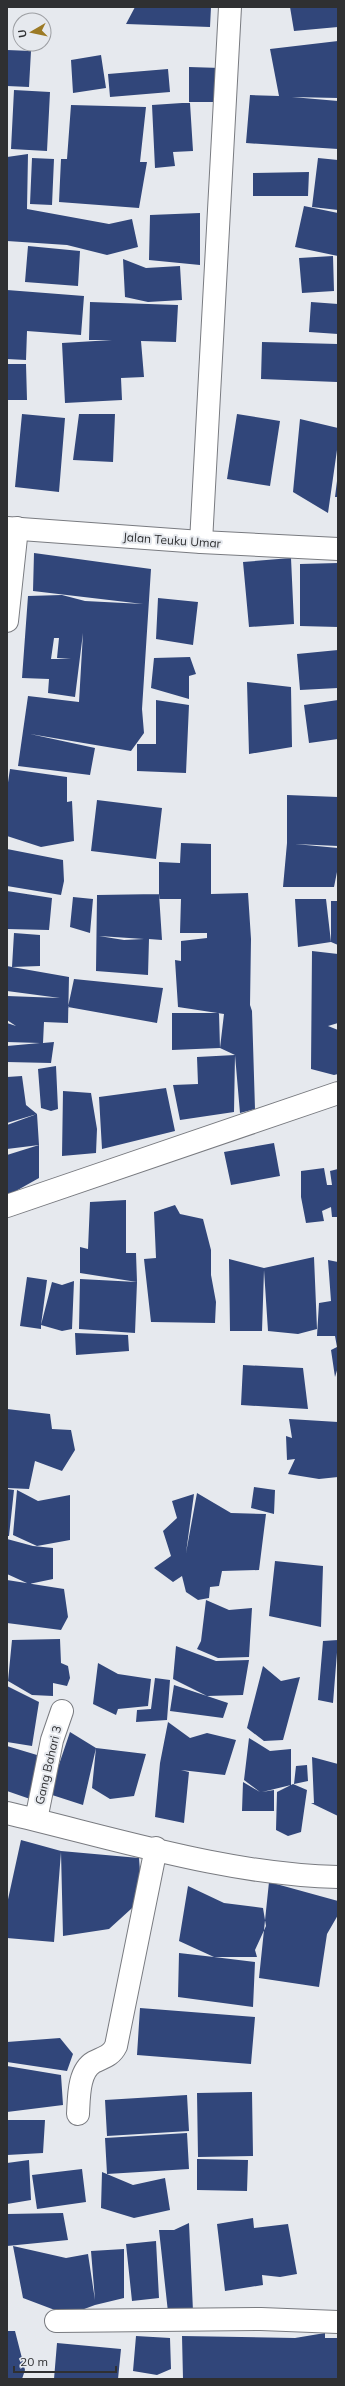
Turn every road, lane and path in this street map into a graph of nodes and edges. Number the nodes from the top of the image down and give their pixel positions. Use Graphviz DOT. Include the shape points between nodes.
graph roads {
  1 [pos="230,7"];
  2 [pos="12,528"];
  3 [pos="201,542"];
  4 [pos="338,549"];
  5 [pos="7,621"];
  6 [pos="338,1093"];
  7 [pos="7,1206"];
  8 [pos="62,1711"];
  9 [pos="7,1813"];
  10 [pos="36,1820"];
  11 [pos="156,1848"];
  12 [pos="338,1877"];
  13 [pos="78,2114"];
  14 [pos="56,2322"];
  15 [pos="338,2322"];
  1 -- 3 [label="street"];
  2 -- 3 [label="street, Jalan Teuku Umar"];
  2 -- 5 [label="street"];
  3 -- 4 [label="street, Jalan Teuku Umar"];
  6 -- 7 [label="street"];
  8 -- 10 [label="street, Gang Bahari 3" via="52,1740"];
  9 -- 10 [label="street"];
  10 -- 11 [label="street"];
  11 -- 12 [label="street" via="228,1865 318,1877"];
  11 -- 13 [label="street" via="116,2046 108,2056 92,2063 82,2079"];
  14 -- 15 [label="street" via="261,2318"];
}
